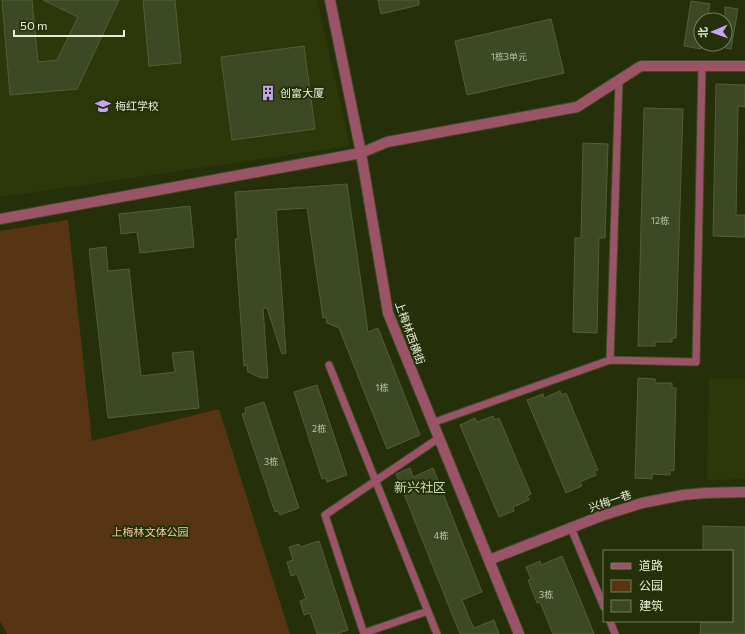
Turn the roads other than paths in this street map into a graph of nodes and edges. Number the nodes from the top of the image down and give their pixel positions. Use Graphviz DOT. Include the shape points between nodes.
graph roads {
  1 [pos="330,0"];
  2 [pos="702,66"];
  3 [pos="745,66"];
  4 [pos="619,80"];
  5 [pos="361,153"];
  6 [pos="0,219"];
  7 [pos="610,360"];
  8 [pos="329,365"];
  9 [pos="432,423"];
  10 [pos="439,438"];
  11 [pos="376,481"];
  12 [pos="745,492"];
  13 [pos="572,528"];
  14 [pos="489,560"];
  15 [pos="603,605"];
  16 [pos="428,611"];
  17 [pos="610,622"];
  18 [pos="364,633"];
  19 [pos="437,634"];
  20 [pos="519,634"];
  21 [pos="615,634"];
  1 -- 5 [label="street, 上梅林西横街"];
  2 -- 3 [label="street"];
  2 -- 4 [label="street" via="641,66"];
  2 -- 7 [label="lane" via="696,362"];
  4 -- 5 [label="street" via="577,107 387,142"];
  4 -- 7 [label="lane"];
  5 -- 6 [label="street"];
  5 -- 9 [label="street, 上梅林西横街" via="388,313"];
  7 -- 9 [label="lane"];
  8 -- 11 [label="lane"];
  9 -- 10 [label="street, 上梅林西横街"];
  10 -- 11 [label="lane"];
  10 -- 14 [label="street, 上梅林西横街"];
  11 -- 16 [label="lane"];
  11 -- 18 [label="lane" via="325,515"];
  12 -- 13 [label="street, 兴梅一巷" via="662,498 621,509"];
  13 -- 14 [label="street, 兴梅一巷"];
  13 -- 15 [label="lane"];
  14 -- 20 [label="street, 上梅林西横街"];
  16 -- 18 [label="lane"];
  16 -- 19 [label="lane"];
  17 -- 21 [label="lane"];
}
